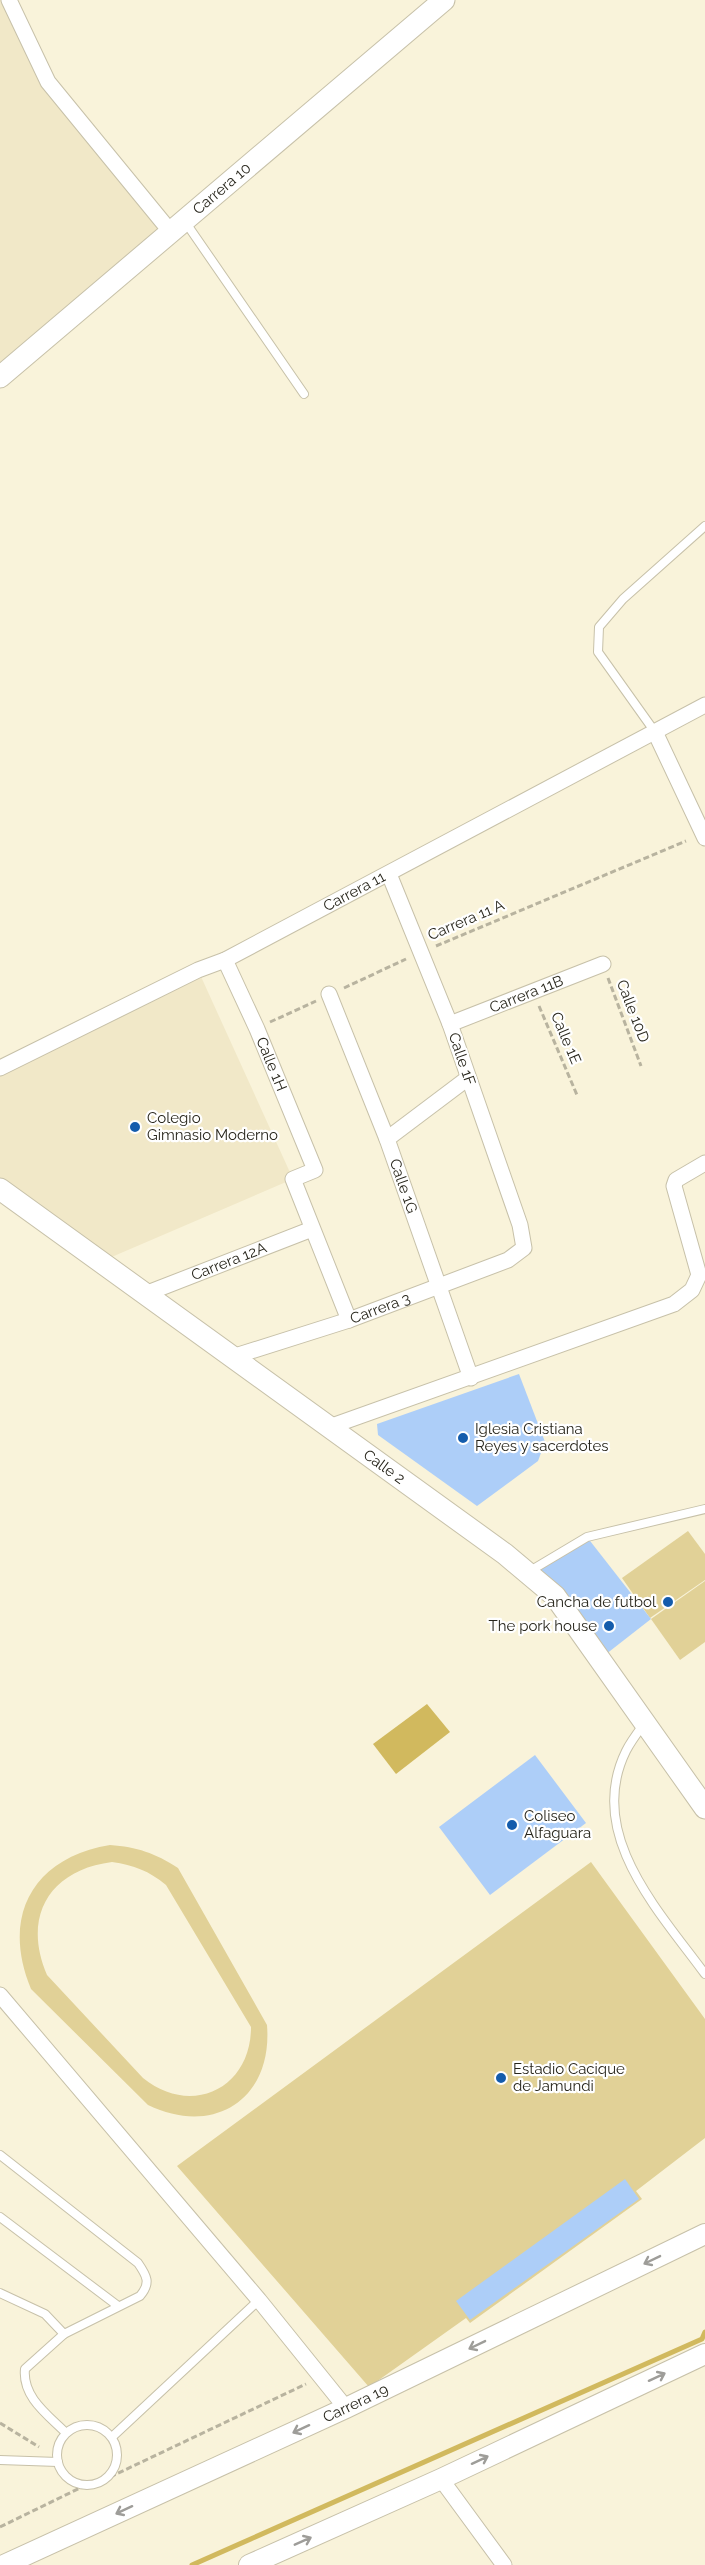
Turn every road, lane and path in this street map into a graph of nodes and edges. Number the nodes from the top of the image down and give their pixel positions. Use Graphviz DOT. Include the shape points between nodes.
graph roads {
  1 [pos="9,0"];
  2 [pos="444,0"];
  3 [pos="177,226"];
  4 [pos="0,377"];
  5 [pos="304,394"];
  6 [pos="705,526"];
  7 [pos="705,705"];
  8 [pos="655,732"];
  9 [pos="705,838"];
  10 [pos="686,841"];
  11 [pos="389,874"];
  12 [pos="420,952"];
  13 [pos="225,960"];
  14 [pos="603,964"];
  15 [pos="532,992"];
  16 [pos="329,994"];
  17 [pos="450,1024"];
  18 [pos="257,1029"];
  19 [pos="641,1066"];
  20 [pos="0,1068"];
  21 [pos="468,1078"];
  22 [pos="577,1095"];
  23 [pos="387,1139"];
  24 [pos="705,1162"];
  25 [pos="0,1189"];
  26 [pos="312,1229"];
  27 [pos="524,1248"];
  28 [pos="438,1285"];
  29 [pos="145,1294"];
  30 [pos="349,1320"];
  31 [pos="232,1357"];
  32 [pos="471,1378"];
  33 [pos="329,1428"];
  34 [pos="705,1509"];
  35 [pos="528,1573"];
  36 [pos="645,1722"];
  37 [pos="705,1808"];
  38 [pos="705,1974"];
  39 [pos="0,1995"];
  40 [pos="0,2155"];
  41 [pos="0,2217"];
  42 [pos="705,2234"];
  43 [pos="0,2293"];
  44 [pos="259,2300"];
  45 [pos="118,2306"];
  46 [pos="64,2334"];
  47 [pos="705,2354"];
  48 [pos="321,2377"];
  49 [pos="346,2408"];
  50 [pos="0,2423"];
  51 [pos="66,2433"];
  52 [pos="112,2437"];
  53 [pos="0,2460"];
  54 [pos="57,2460"];
  55 [pos="110,2476"];
  56 [pos="441,2479"];
  57 [pos="84,2486"];
  58 [pos="0,2527"];
  59 [pos="4,2565"];
  60 [pos="249,2565"];
  61 [pos="503,2565"];
  1 -- 3 [label="street" via="48,82"];
  2 -- 3 [label="main road, Carrera 10"];
  3 -- 4 [label="main road, Carrera 10"];
  3 -- 5 [label="lane"];
  6 -- 8 [label="lane" via="624,599 599,627 598,652"];
  7 -- 8 [label="street, Carrera 11"];
  8 -- 9 [label="street"];
  8 -- 11 [label="street, Carrera 11"];
  10 -- 12 [label="path, Carrera 11 A"];
  11 -- 12 [label="street, Calle 1F"];
  11 -- 13 [label="street, Carrera 11"];
  12 -- 16 [label="path, Carrera 11 A"];
  12 -- 17 [label="street, Calle 1F"];
  13 -- 18 [label="street, Calle 1H"];
  13 -- 20 [label="street, Carrera 11"];
  14 -- 15 [label="street, Carrera 11B"];
  14 -- 19 [label="path, Calle 10D"];
  15 -- 17 [label="street, Carrera 11B"];
  15 -- 22 [label="path, Calle 1E"];
  16 -- 18 [label="path, Carrera 11 A"];
  16 -- 23 [label="street, Calle 1G"];
  17 -- 21 [label="street, Calle 1F"];
  18 -- 26 [label="street, Calle 1H" via="315,1170 293,1179"];
  21 -- 23 [label="street"];
  21 -- 27 [label="street, Calle 1F" via="520,1225"];
  23 -- 28 [label="street, Calle 1G"];
  24 -- 32 [label="street" via="676,1180 674,1186 699,1275 692,1290 674,1304"];
  25 -- 29 [label="main road, Calle 2"];
  26 -- 29 [label="street, Carrera 12A"];
  26 -- 30 [label="street"];
  27 -- 28 [label="street, Carrera 3" via="508,1260"];
  28 -- 30 [label="street, Carrera 3"];
  28 -- 32 [label="street, Calle 1G"];
  29 -- 31 [label="main road, Calle 2"];
  30 -- 31 [label="street, Carrera 3"];
  31 -- 33 [label="main road, Calle 2"];
  32 -- 33 [label="street"];
  33 -- 35 [label="main road, Calle 2"];
  34 -- 35 [label="lane" via="587,1537"];
  35 -- 36 [label="main road, Calle 2" via="555,1596"];
  36 -- 37 [label="main road, Calle 2"];
  36 -- 38 [label="lane" via="626,1752 614,1794 617,1836 639,1883"];
  39 -- 44 [label="street"];
  40 -- 45 [label="lane" via="138,2263 147,2276 147,2287 140,2296"];
  41 -- 45 [label="lane"];
  42 -- 49 [label="street, Carrera 19, one-way"];
  43 -- 46 [label="lane" via="45,2314"];
  44 -- 48 [label="street"];
  44 -- 52 [label="lane"];
  45 -- 46 [label="lane"];
  46 -- 51 [label="lane" via="25,2369 23,2381 32,2399"];
  56 -- 47 [label="street, one-way"];
  48 -- 49 [label="street"];
  48 -- 55 [label="path"];
  49 -- 59 [label="street, Carrera 19, one-way"];
  50 -- 54 [label="path"];
  51 -- 52 [label="lane" via="77,2426 90,2425"];
  51 -- 54 [label="lane" via="58,2444"];
  52 -- 55 [label="lane" via="118,2450 117,2464"];
  53 -- 54 [label="lane"];
  54 -- 57 [label="lane" via="61,2472 71,2482"];
  55 -- 57 [label="lane" via="99,2484"];
  60 -- 56 [label="street, one-way"];
  56 -- 61 [label="street"];
  57 -- 58 [label="path"];
}
